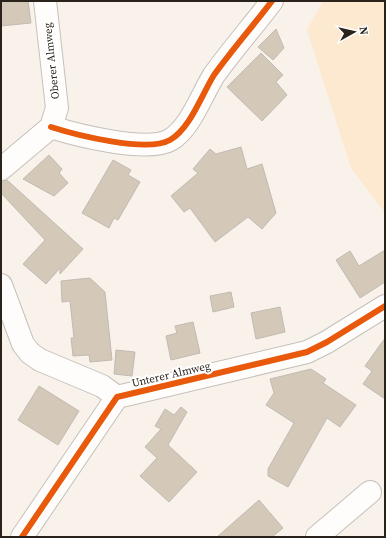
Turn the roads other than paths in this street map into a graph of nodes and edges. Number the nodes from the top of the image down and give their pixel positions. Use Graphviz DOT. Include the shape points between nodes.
graph roads {
  1 [pos="44,1"];
  2 [pos="272,1"];
  3 [pos="52,127"];
  4 [pos="1,169"];
  5 [pos="1,285"];
  6 [pos="385,306"];
  7 [pos="117,397"];
  8 [pos="370,492"];
  9 [pos="22,537"];
  10 [pos="317,537"];
  1 -- 3 [label="street, Oberer Almweg" via="56,108"];
  2 -- 3 [label="street" via="214,76 185,126 170,140 152,144 118,142 73,134"];
  3 -- 4 [label="street"];
  5 -- 7 [label="street" via="23,344 30,353 40,360 102,386"];
  6 -- 7 [label="street, Unterer Almweg" via="306,352"];
  7 -- 9 [label="street"];
  8 -- 10 [label="street"];
}
